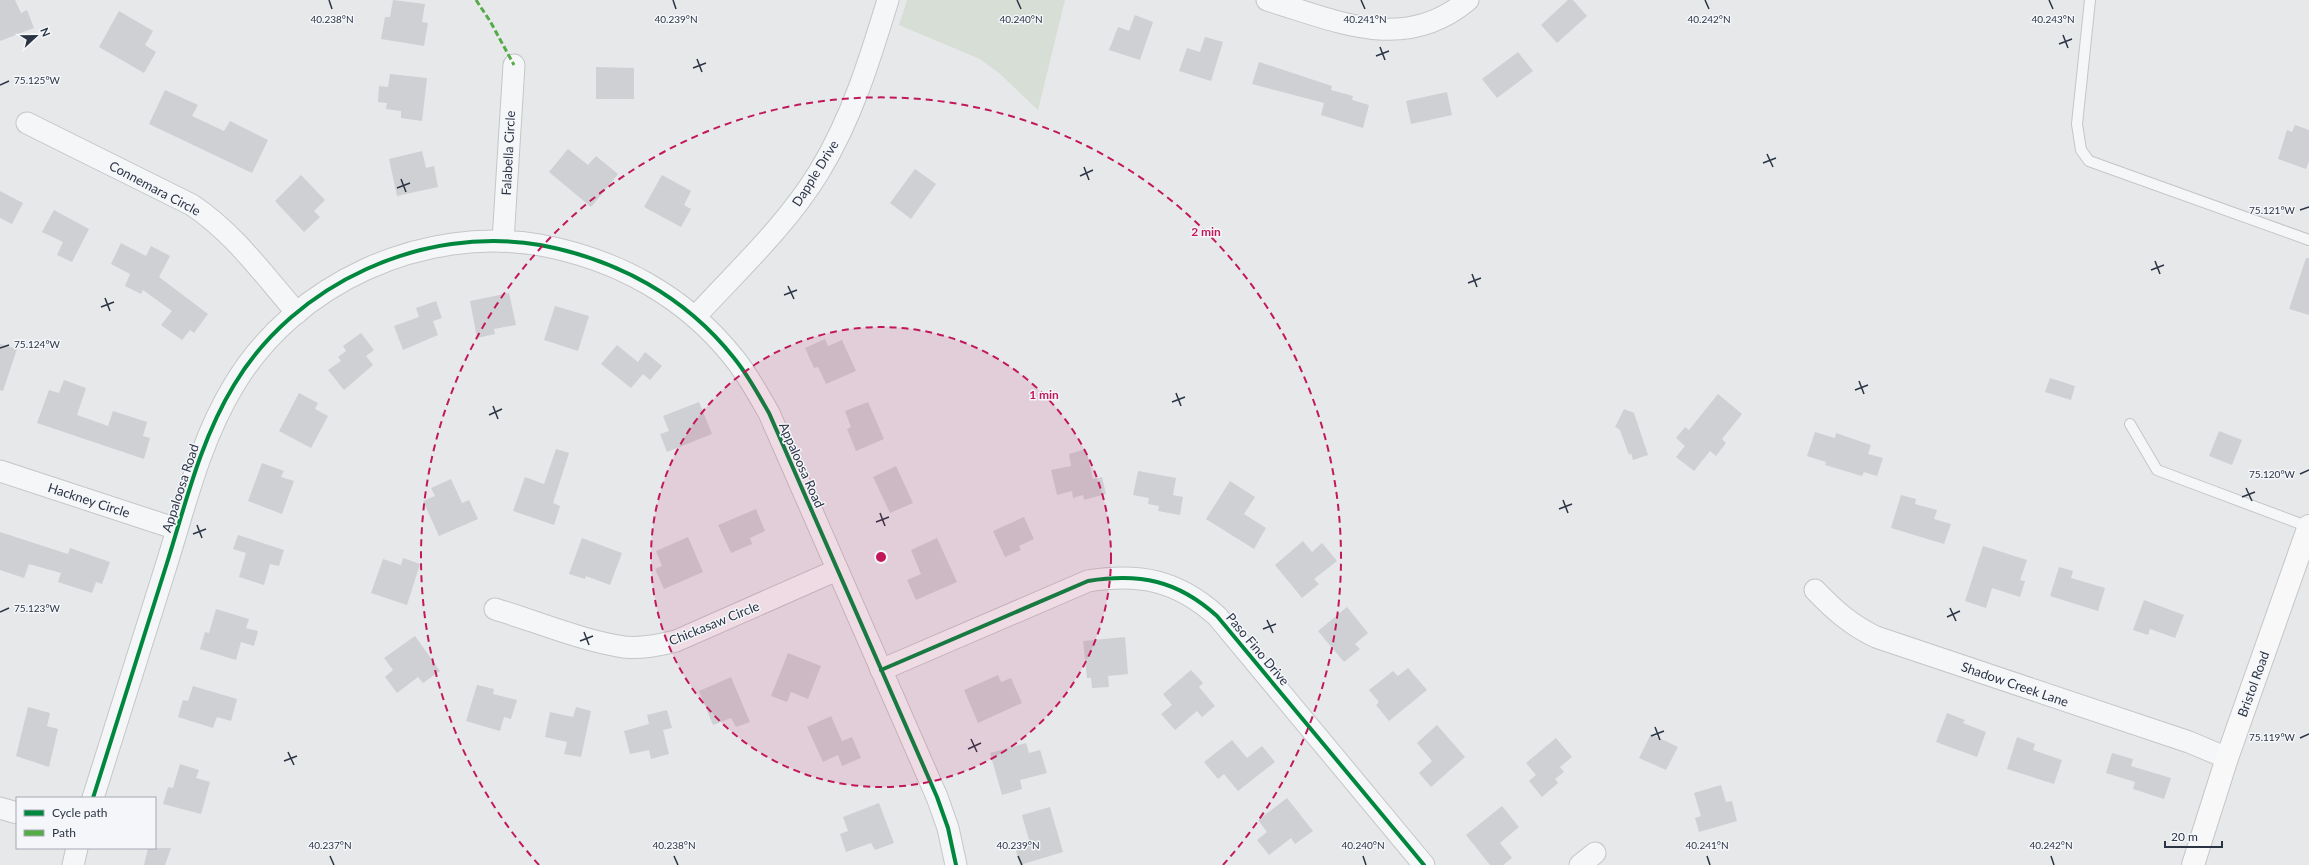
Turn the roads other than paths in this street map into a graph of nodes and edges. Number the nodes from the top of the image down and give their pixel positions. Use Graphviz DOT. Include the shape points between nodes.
graph roads {
  1 [pos="888,0"];
  2 [pos="1267,0"];
  3 [pos="1468,0"];
  4 [pos="2090,0"];
  5 [pos="514,65"];
  6 [pos="27,122"];
  7 [pos="2309,240"];
  8 [pos="503,241"];
  9 [pos="297,313"];
  10 [pos="695,317"];
  11 [pos="2130,424"];
  12 [pos="0,471"];
  13 [pos="2309,527"];
  14 [pos="177,529"];
  15 [pos="837,570"];
  16 [pos="1814,590"];
  17 [pos="494,609"];
  18 [pos="881,670"];
  19 [pos="2227,758"];
  20 [pos="93,797"];
  21 [pos="0,808"];
  22 [pos="16,813"];
  23 [pos="77,849"];
  24 [pos="73,865"];
  25 [pos="956,865"];
  26 [pos="1424,865"];
  27 [pos="2193,865"];
  1 -- 10 [label="street, Dapple Drive" via="861,85 819,172 783,221"];
  2 -- 3 [label="street" via="1363,28 1388,31 1414,28 1438,20"];
  4 -- 7 [label="lane" via="2077,124 2081,150 2089,161"];
  5 -- 8 [label="street, Falabella Circle"];
  6 -- 9 [label="street, Connemara Circle" via="192,205 208,216 228,232"];
  8 -- 9 [label="street, Appaloosa Road" via="440,246 398,256 339,283"];
  8 -- 10 [label="street, Appaloosa Road" via="570,251 618,267 673,299"];
  9 -- 14 [label="street, Appaloosa Road" via="271,337 235,382 205,442"];
  10 -- 15 [label="street, Appaloosa Road" via="735,359 762,401"];
  11 -- 13 [label="lane" via="2157,470"];
  12 -- 14 [label="street, Hackney Circle"];
  13 -- 19 [label="main road, Bristol Road"];
  14 -- 20 [label="street, Appaloosa Road"];
  15 -- 17 [label="street, Chickasaw Circle" via="676,641 651,646 625,647 604,643"];
  15 -- 18 [label="street, Appaloosa Road"];
  16 -- 19 [label="street, Shadow Creek Lane" via="1838,614 1876,637 2188,742"];
  18 -- 25 [label="street, Appaloosa Road" via="937,797 948,828"];
  18 -- 26 [label="street, Paso Fino Drive" via="1088,581 1116,576 1162,582 1191,596 1217,616"];
  19 -- 27 [label="main road, Bristol Road"];
  21 -- 22 [label="street"];
  23 -- 24 [label="street"];
}
